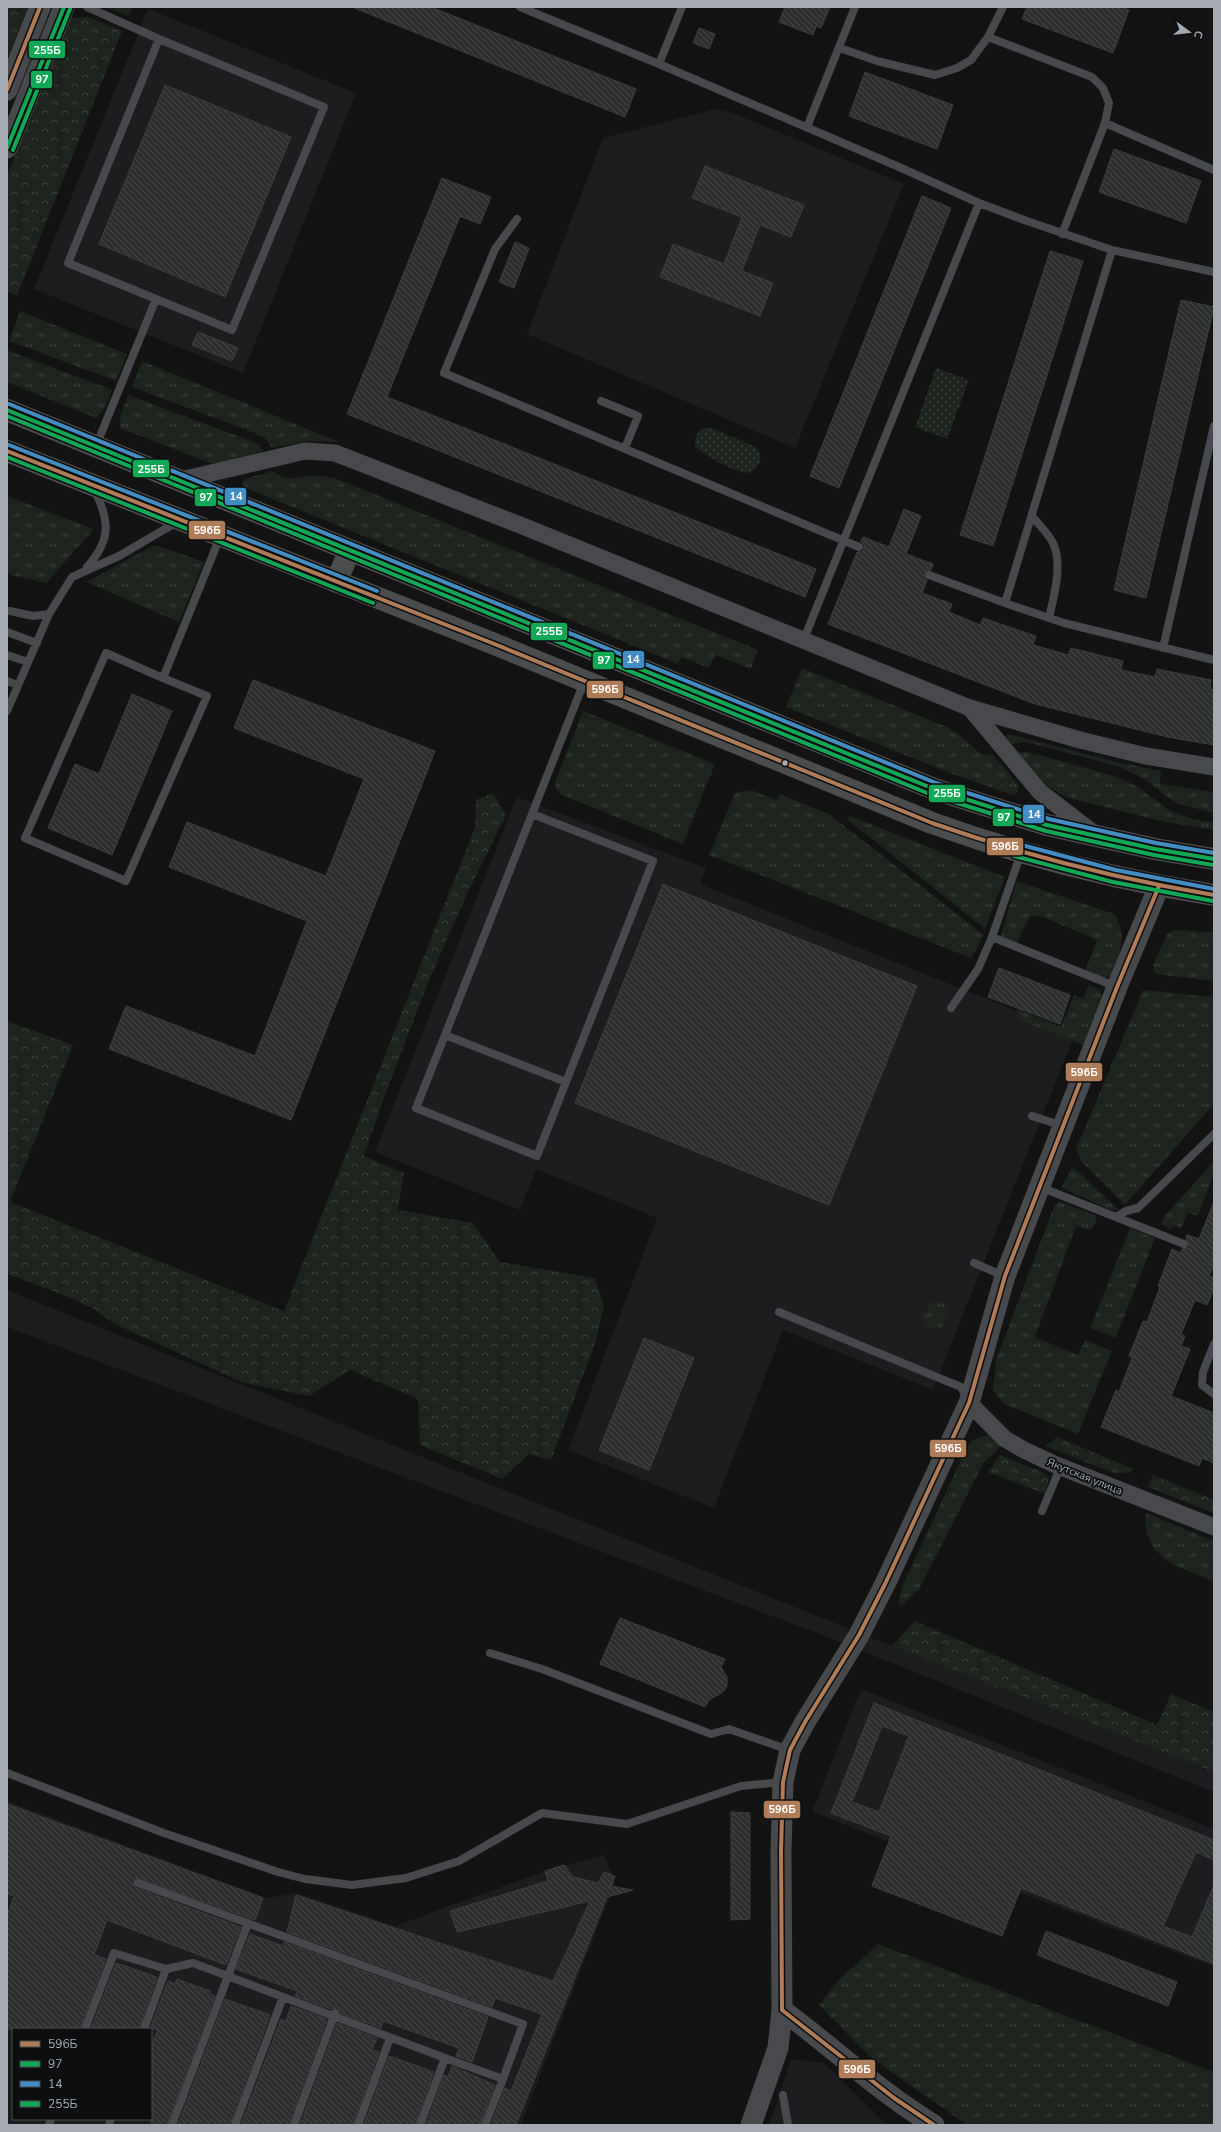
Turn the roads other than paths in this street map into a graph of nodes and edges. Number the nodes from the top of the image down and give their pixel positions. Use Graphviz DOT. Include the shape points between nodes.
graph roads {
  1 [pos="40,7"];
  2 [pos="64,7"];
  3 [pos="87,7"];
  4 [pos="520,7"];
  5 [pos="682,7"];
  6 [pos="855,7"];
  7 [pos="1003,7"];
  8 [pos="988,37"];
  9 [pos="159,39"];
  10 [pos="840,48"];
  11 [pos="659,64"];
  12 [pos="7,90"];
  13 [pos="1105,123"];
  14 [pos="807,127"];
  15 [pos="9,139"];
  16 [pos="1214,170"];
  17 [pos="979,203"];
  18 [pos="517,219"];
  19 [pos="1062,234"];
  20 [pos="1112,250"];
  21 [pos="1214,272"];
  22 [pos="156,299"];
  23 [pos="601,401"];
  24 [pos="7,410"];
  25 [pos="1214,426"];
  26 [pos="96,446"];
  27 [pos="625,448"];
  28 [pos="7,451"];
  29 [pos="181,480"];
  30 [pos="92,485"];
  31 [pos="1032,516"];
  32 [pos="179,520"];
  33 [pos="220,537"];
  34 [pos="843,540"];
  35 [pos="859,547"];
  36 [pos="350,550"];
  37 [pos="86,570"];
  38 [pos="929,575"];
  39 [pos="336,582"];
  40 [pos="1005,604"];
  41 [pos="10,611"];
  42 [pos="49,614"];
  43 [pos="1049,618"];
  44 [pos="7,632"];
  45 [pos="804,639"];
  46 [pos="37,643"];
  47 [pos="1164,648"];
  48 [pos="7,655"];
  49 [pos="1214,660"];
  50 [pos="28,662"];
  51 [pos="163,678"];
  52 [pos="7,681"];
  53 [pos="584,682"];
  54 [pos="18,685"];
  55 [pos="970,708"];
  56 [pos="7,711"];
  57 [pos="1214,767"];
  58 [pos="532,814"];
  59 [pos="1096,835"];
  60 [pos="1022,852"];
  61 [pos="1214,859"];
  62 [pos="1160,886"];
  63 [pos="1214,895"];
  64 [pos="992,937"];
  65 [pos="1116,988"];
  66 [pos="951,1008"];
  67 [pos="445,1035"];
  68 [pos="566,1082"];
  69 [pos="1032,1116"];
  70 [pos="1063,1127"];
  71 [pos="1214,1134"];
  72 [pos="1040,1188"];
  73 [pos="1116,1217"];
  74 [pos="1184,1244"];
  75 [pos="974,1263"];
  76 [pos="1005,1276"];
  77 [pos="779,1312"];
  78 [pos="1214,1344"];
  79 [pos="1214,1394"];
  80 [pos="969,1402"];
  81 [pos="1061,1466"];
  82 [pos="1042,1511"];
  83 [pos="1214,1527"];
  84 [pos="490,1653"];
  85 [pos="790,1750"];
  86 [pos="7,1773"];
  87 [pos="783,1782"];
  88 [pos="138,1882"];
  89 [pos="248,1923"];
  90 [pos="166,1969"];
  91 [pos="228,1976"];
  92 [pos="283,1997"];
  93 [pos="782,2010"];
  94 [pos="335,2015"];
  95 [pos="85,2028"];
  96 [pos="144,2028"];
  97 [pos="390,2038"];
  98 [pos="445,2058"];
  99 [pos="503,2079"];
  100 [pos="783,2095"];
  101 [pos="172,2125"];
  102 [pos="235,2125"];
  103 [pos="294,2125"];
  104 [pos="358,2125"];
  105 [pos="420,2125"];
  106 [pos="485,2125"];
  107 [pos="751,2125"];
  108 [pos="788,2125"];
  109 [pos="934,2125"];
  1 -- 12 [label="street"];
  2 -- 15 [label="street"];
  3 -- 9 [label="lane"];
  4 -- 11 [label="lane"];
  5 -- 11 [label="lane"];
  6 -- 10 [label="lane"];
  7 -- 8 [label="lane"];
  8 -- 10 [label="lane" via="971,60 935,75 877,61"];
  8 -- 13 [label="lane" via="1092,77 1103,88 1109,103"];
  9 -- 22 [label="lane" via="68,263"];
  9 -- 22 [label="lane" via="324,106 232,330"];
  10 -- 14 [label="lane"];
  11 -- 14 [label="lane"];
  13 -- 16 [label="lane"];
  13 -- 19 [label="lane"];
  14 -- 17 [label="lane"];
  17 -- 19 [label="lane"];
  17 -- 34 [label="lane"];
  18 -- 27 [label="lane" via="495,249 444,373"];
  19 -- 20 [label="lane"];
  20 -- 21 [label="lane"];
  20 -- 31 [label="lane"];
  22 -- 26 [label="lane"];
  23 -- 27 [label="lane" via="638,416"];
  24 -- 26 [label="main road"];
  25 -- 47 [label="lane"];
  26 -- 29 [label="main road"];
  27 -- 34 [label="lane"];
  28 -- 30 [label="main road"];
  29 -- 36 [label="main road"];
  29 -- 45 [label="street" via="305,452 335,453"];
  30 -- 32 [label="main road"];
  30 -- 37 [label="lane" via="102,507 106,527 105,541"];
  31 -- 40 [label="lane"];
  31 -- 43 [label="lane" via="1052,542 1056,552 1057,564"];
  32 -- 33 [label="main road"];
  32 -- 37 [label="lane" via="119,556"];
  33 -- 39 [label="main road"];
  33 -- 51 [label="lane"];
  34 -- 35 [label="lane"];
  34 -- 45 [label="lane"];
  36 -- 39 [label="main road"];
  36 -- 59 [label="main road" via="934,789 1047,825"];
  37 -- 42 [label="lane" via="72,577"];
  38 -- 40 [label="lane"];
  39 -- 53 [label="main road"];
  40 -- 43 [label="lane"];
  41 -- 42 [label="lane" via="33,616"];
  42 -- 46 [label="lane"];
  43 -- 47 [label="lane"];
  44 -- 46 [label="lane"];
  45 -- 55 [label="street"];
  46 -- 50 [label="lane"];
  47 -- 49 [label="lane"];
  48 -- 50 [label="lane"];
  50 -- 54 [label="lane"];
  51 -- 51 [label="lane" via="106,653 25,838 126,881 207,696"];
  52 -- 54 [label="lane"];
  53 -- 58 [label="lane"];
  53 -- 60 [label="main road" via="903,812"];
  54 -- 56 [label="lane"];
  55 -- 57 [label="street" via="1146,756"];
  55 -- 59 [label="street" via="1040,792"];
  58 -- 67 [label="lane"];
  58 -- 68 [label="lane" via="653,861"];
  59 -- 61 [label="main road"];
  60 -- 62 [label="main road"];
  60 -- 64 [label="lane"];
  62 -- 63 [label="main road"];
  62 -- 65 [label="street"];
  64 -- 65 [label="lane"];
  64 -- 66 [label="lane" via="978,969"];
  65 -- 70 [label="street"];
  67 -- 68 [label="lane"];
  67 -- 68 [label="lane" via="416,1108 537,1156"];
  69 -- 70 [label="lane"];
  70 -- 72 [label="street"];
  71 -- 73 [label="lane" via="1138,1208 1126,1210"];
  72 -- 73 [label="lane"];
  72 -- 76 [label="street"];
  73 -- 74 [label="lane"];
  75 -- 76 [label="lane"];
  76 -- 80 [label="street"];
  77 -- 80 [label="lane" via="961,1387"];
  78 -- 79 [label="lane" via="1203,1372 1202,1385"];
  80 -- 81 [label="street, Якутская улица" via="1005,1439"];
  80 -- 85 [label="street" via="885,1584"];
  81 -- 82 [label="lane"];
  81 -- 83 [label="street, Якутская улица"];
  84 -- 85 [label="lane" via="542,1669 711,1734 729,1729"];
  85 -- 87 [label="street"];
  86 -- 87 [label="lane" via="164,1833 278,1872 306,1879 352,1885 406,1878 459,1860 542,1813 627,1824 741,1786"];
  87 -- 93 [label="street"];
  88 -- 89 [label="lane"];
  89 -- 91 [label="lane"];
  89 -- 99 [label="lane" via="523,2024"];
  90 -- 91 [label="lane" via="193,1962"];
  90 -- 95 [label="lane" via="114,1953"];
  90 -- 96 [label="lane"];
  91 -- 92 [label="lane"];
  91 -- 101 [label="lane"];
  92 -- 94 [label="lane"];
  92 -- 102 [label="lane"];
  93 -- 107 [label="street" via="778,2048"];
  93 -- 109 [label="street" via="813,2032 864,2077"];
  94 -- 97 [label="lane"];
  94 -- 103 [label="lane"];
  97 -- 98 [label="lane"];
  97 -- 104 [label="lane"];
  98 -- 99 [label="lane"];
  98 -- 105 [label="lane"];
  99 -- 106 [label="lane"];
  100 -- 108 [label="lane"];
}
